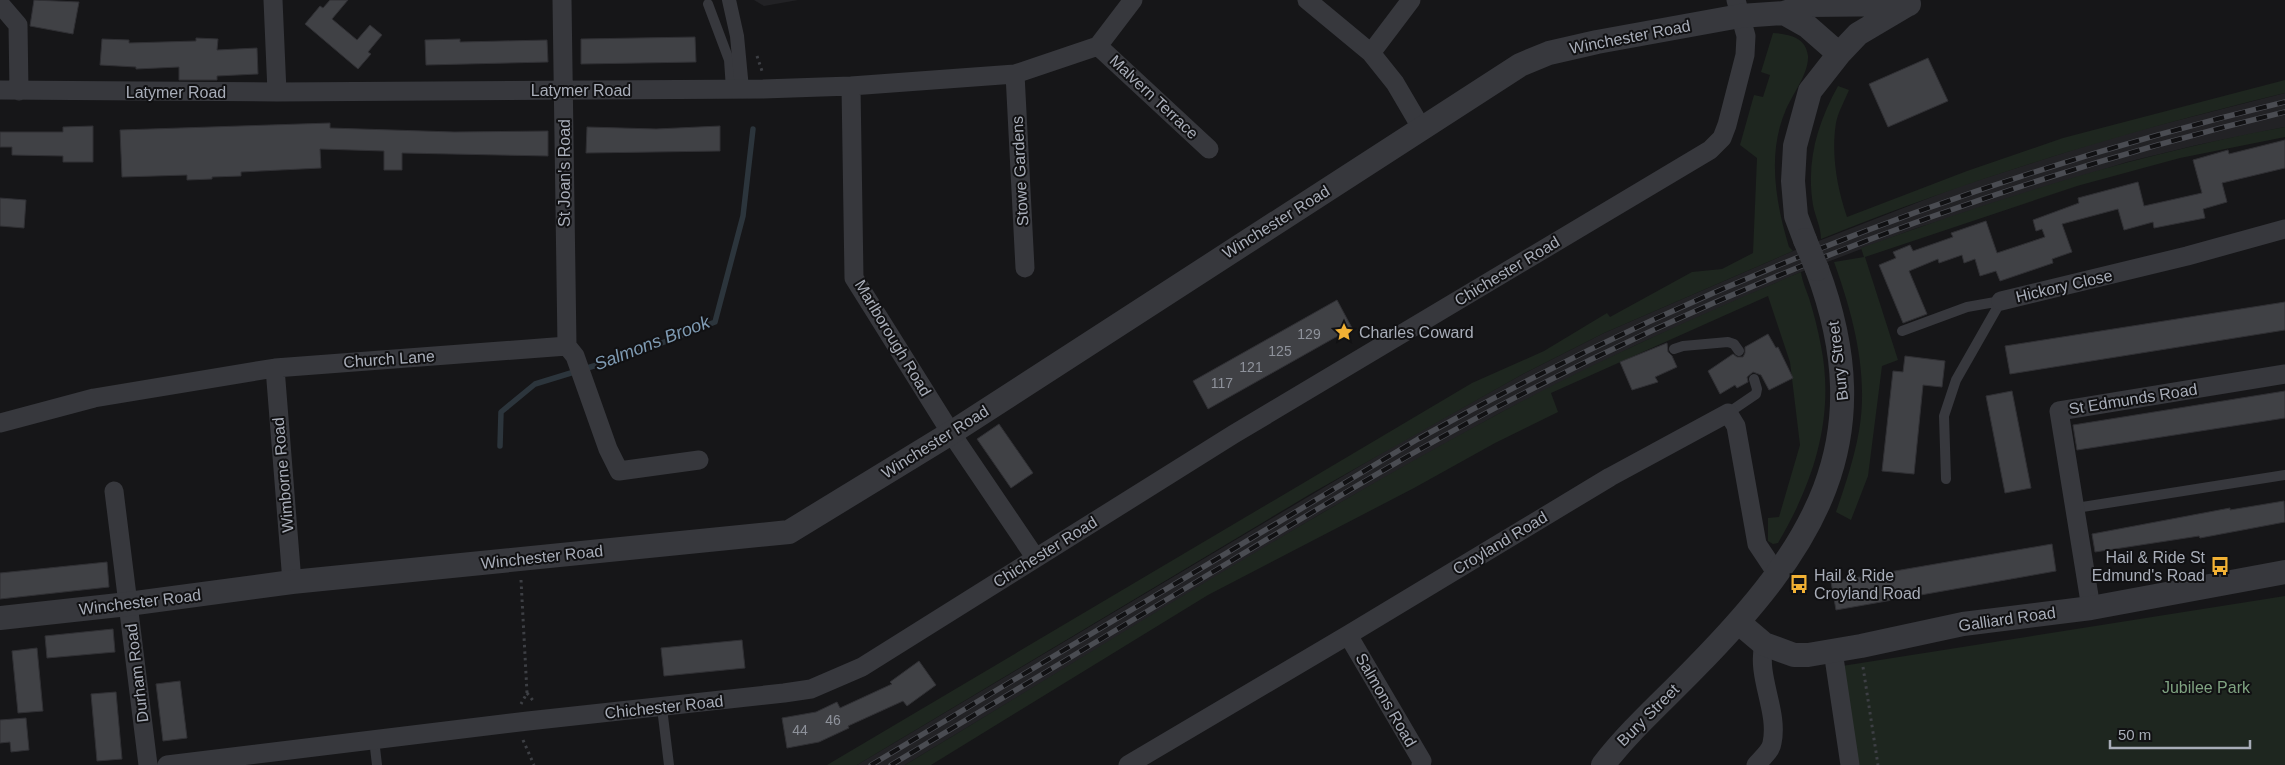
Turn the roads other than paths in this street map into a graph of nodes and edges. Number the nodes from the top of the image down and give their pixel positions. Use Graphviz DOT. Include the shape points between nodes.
graph roads {
  1 [pos="273,0"];
  2 [pos="562,0"];
  3 [pos="730,0"];
  4 [pos="1134,0"];
  5 [pos="1308,0"];
  6 [pos="1411,0"];
  7 [pos="1916,2"];
  8 [pos="0,4"];
  9 [pos="708,4"];
  10 [pos="1844,4"];
  11 [pos="1738,8"];
  12 [pos="1784,13"];
  13 [pos="1858,34"];
  14 [pos="1098,46"];
  15 [pos="1370,52"];
  16 [pos="1838,54"];
  17 [pos="1015,74"];
  18 [pos="851,86"];
  19 [pos="736,89"];
  20 [pos="0,90"];
  21 [pos="19,90"];
  22 [pos="564,90"];
  23 [pos="276,92"];
  24 [pos="1422,129"];
  25 [pos="1209,149"];
  26 [pos="2285,229"];
  27 [pos="1025,268"];
  28 [pos="2001,301"];
  29 [pos="1902,331"];
  30 [pos="1674,349"];
  31 [pos="1739,350"];
  32 [pos="571,351"];
  33 [pos="275,368"];
  34 [pos="2285,374"];
  35 [pos="1754,379"];
  36 [pos="1728,413"];
  37 [pos="0,423"];
  38 [pos="951,434"];
  39 [pos="699,460"];
  40 [pos="2285,475"];
  41 [pos="1946,480"];
  42 [pos="114,491"];
  43 [pos="2076,508"];
  44 [pos="1034,557"];
  45 [pos="2285,572"];
  46 [pos="1777,574"];
  47 [pos="292,582"];
  48 [pos="128,604"];
  49 [pos="2091,608"];
  50 [pos="0,618"];
  51 [pos="1738,622"];
  52 [pos="1348,635"];
  53 [pos="1764,644"];
  54 [pos="1833,651"];
  55 [pos="662,708"];
  56 [pos="374,739"];
  57 [pos="148,765"];
  58 [pos="167,765"];
  59 [pos="377,765"];
  60 [pos="669,765"];
  61 [pos="1128,765"];
  62 [pos="1421,765"];
  63 [pos="1603,765"];
  64 [pos="1756,765"];
  65 [pos="1850,765"];
  1 -- 23 [label="street"];
  2 -- 22 [label="street, St Joan's Road"];
  3 -- 19 [label="street" via="737,36"];
  4 -- 14 [label="street"];
  5 -- 15 [label="street"];
  6 -- 15 [label="street"];
  7 -- 10 [label="street, Winchester Road"];
  7 -- 13 [label="street, Bury Street"];
  8 -- 21 [label="street" via="18,24"];
  9 -- 19 [label="lane"];
  10 -- 12 [label="street, Winchester Road" via="1808,5"];
  10 -- 13 [label="street" via="1854,18"];
  11 -- 12 [label="street, Winchester Road"];
  11 -- 24 [label="street, Winchester Road" via="1548,53 1497,78"];
  11 -- 44 [label="street, Chichester Road" via="1746,36 1745,55 1727,125 1722,138 1710,150"];
  12 -- 16 [label="street" via="1807,26"];
  13 -- 16 [label="street, Bury Street"];
  14 -- 17 [label="street, Latymer Road"];
  14 -- 25 [label="street, Malvern Terrace"];
  15 -- 24 [label="street" via="1395,83"];
  16 -- 46 [label="street, Bury Street, bridge" via="1810,91 1795,146 1793,196 1796,216 1834,318 1840,348 1844,407 1830,479 1806,531"];
  17 -- 18 [label="street, Latymer Road"];
  17 -- 27 [label="street, Stowe Gardens"];
  18 -- 19 [label="street, Latymer Road"];
  18 -- 38 [label="street, Marlborough Road" via="854,278"];
  19 -- 22 [label="street, Latymer Road"];
  20 -- 21 [label="street, Latymer Road"];
  21 -- 23 [label="street, Latymer Road"];
  22 -- 23 [label="street, Latymer Road"];
  22 -- 32 [label="street, St Joan's Road"];
  24 -- 38 [label="street, Winchester Road"];
  26 -- 28 [label="street, Hickory Close"];
  28 -- 29 [label="lane" via="1968,307"];
  28 -- 41 [label="lane, Hickory Close" via="1956,380 1944,416"];
  30 -- 31 [label="lane" via="1728,342"];
  32 -- 33 [label="street, Church Lane"];
  32 -- 39 [label="street" via="619,471"];
  33 -- 37 [label="street, Church Lane" via="94,398"];
  33 -- 47 [label="street, Wimborne Road"];
  34 -- 43 [label="street, St Edmunds Road" via="2059,411"];
  35 -- 36 [label="lane" via="1756,394"];
  36 -- 46 [label="street" via="1736,426 1757,544"];
  36 -- 52 [label="street, Croyland Road" via="1610,477"];
  38 -- 44 [label="street, Marlborough Road"];
  38 -- 47 [label="street, Winchester Road" via="789,532"];
  40 -- 43 [label="lane"];
  42 -- 48 [label="street, Durham Road"];
  43 -- 49 [label="street, St Edmunds Road"];
  44 -- 55 [label="street, Chichester Road" via="862,667 837,679 784,693"];
  45 -- 49 [label="street, Galliard Road"];
  46 -- 51 [label="street, Bury Street"];
  47 -- 48 [label="street, Winchester Road"];
  48 -- 50 [label="street, Winchester Road"];
  48 -- 57 [label="street, Durham Road"];
  49 -- 54 [label="street, Galliard Road" via="1963,624"];
  51 -- 53 [label="street, Galliard Road"];
  51 -- 63 [label="street, Bury Street" via="1624,737"];
  52 -- 61 [label="street, Croyland Road"];
  52 -- 62 [label="street, Salmons Road" via="1422,761"];
  53 -- 54 [label="street, Galliard Road" via="1794,655"];
  53 -- 64 [label="street" via="1761,659 1773,728 1772,745"];
  54 -- 65 [label="street"];
  55 -- 56 [label="street, Chichester Road" via="532,712"];
  55 -- 60 [label="lane"];
  56 -- 58 [label="street, Chichester Road"];
  56 -- 59 [label="lane"];
}
